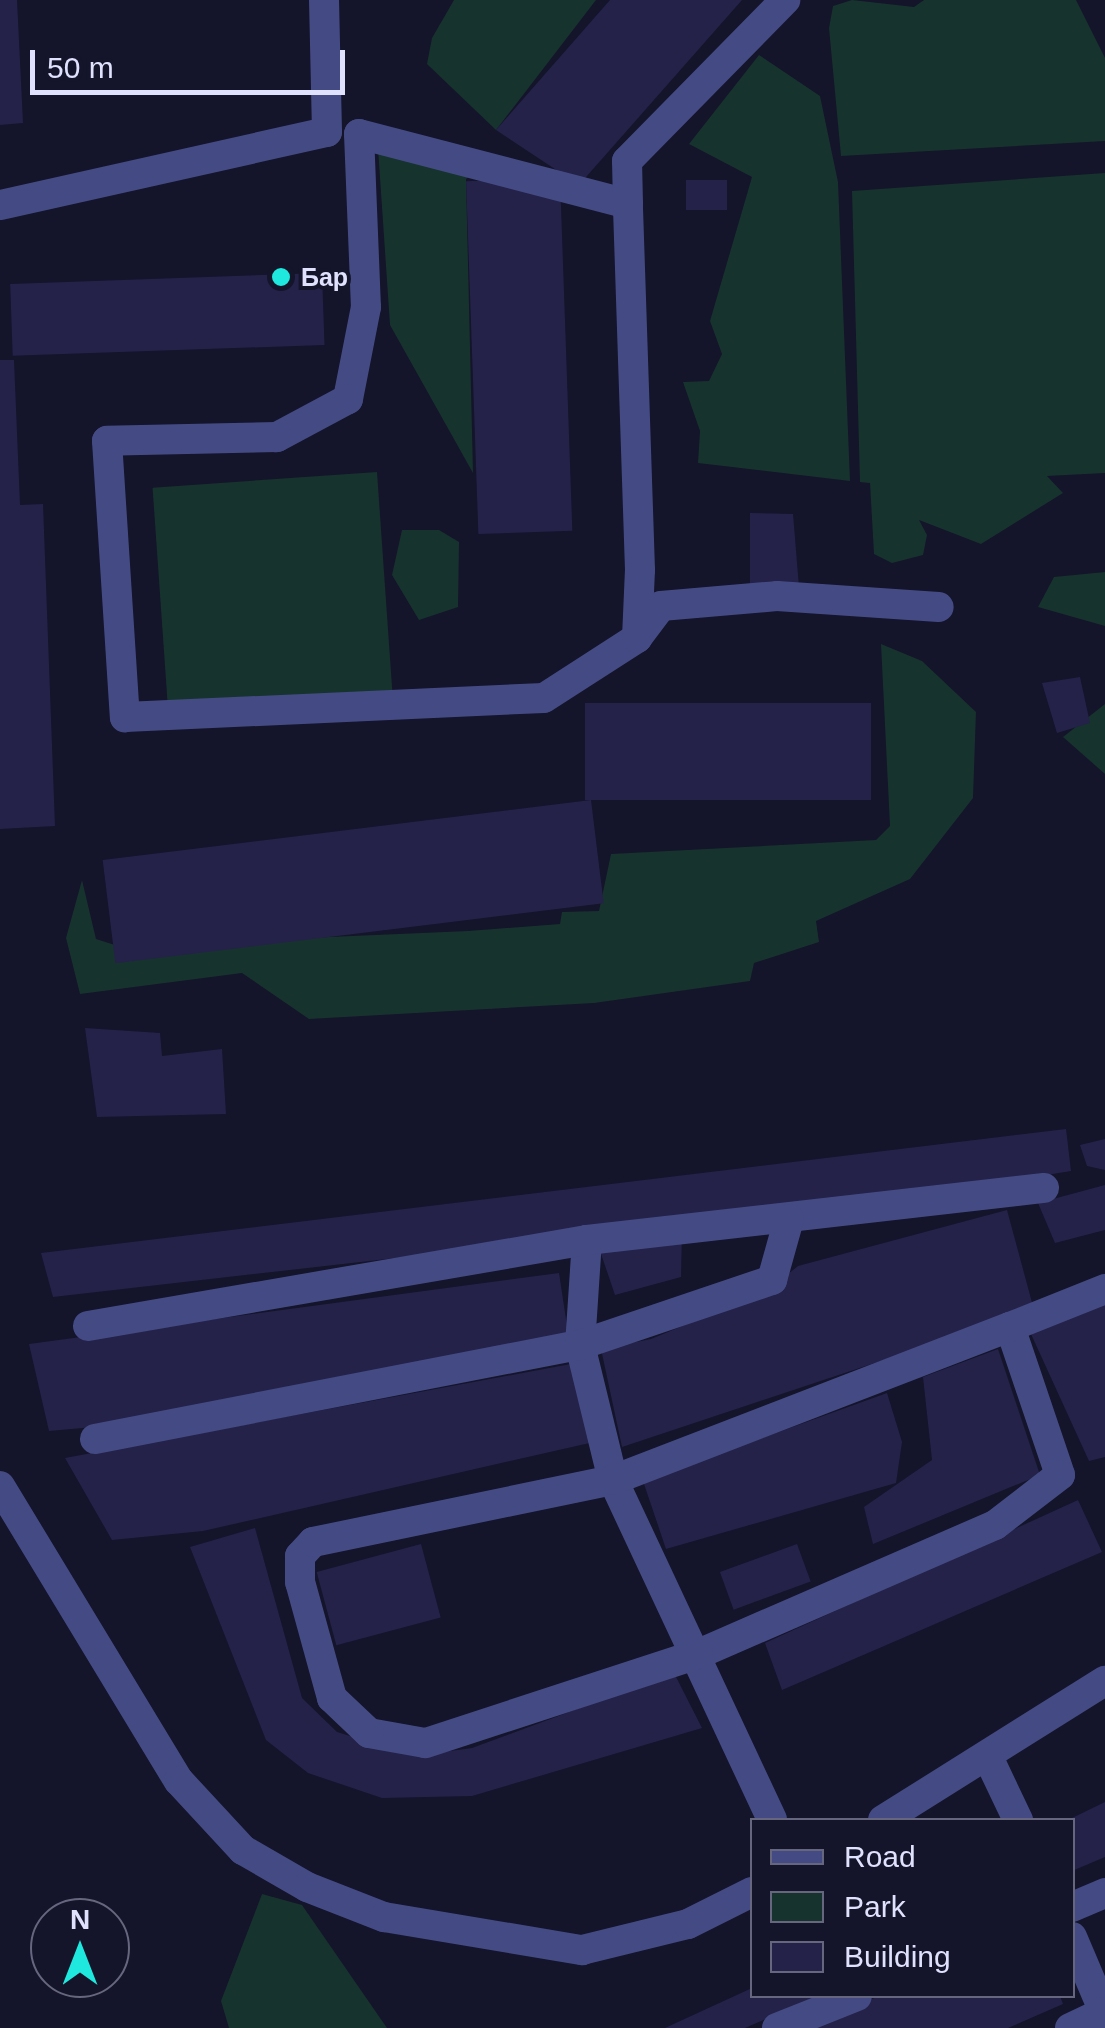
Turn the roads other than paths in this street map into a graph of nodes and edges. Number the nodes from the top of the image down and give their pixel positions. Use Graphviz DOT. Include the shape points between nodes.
graph roads {
  1 [pos="324,0"];
  2 [pos="785,0"];
  3 [pos="327,132"];
  4 [pos="359,134"];
  5 [pos="628,204"];
  6 [pos="0,205"];
  7 [pos="939,608"];
  8 [pos="637,638"];
  9 [pos="1044,1188"];
  10 [pos="788,1219"];
  11 [pos="587,1240"];
  12 [pos="1105,1290"];
  13 [pos="88,1326"];
  14 [pos="1010,1327"];
  15 [pos="580,1344"];
  16 [pos="95,1439"];
  17 [pos="613,1480"];
  18 [pos="0,1486"];
  19 [pos="698,1654"];
  20 [pos="1105,1681"];
  21 [pos="989,1759"];
  22 [pos="771,1818"];
  23 [pos="887,1818"];
  24 [pos="1017,1818"];
  25 [pos="1105,1892"];
  26 [pos="750,1893"];
  27 [pos="1075,1906"];
  28 [pos="1075,1944"];
  29 [pos="852,1998"];
  30 [pos="1105,2012"];
  31 [pos="777,2028"];
  32 [pos="1070,2028"];
  1 -- 3 [label="street"];
  2 -- 5 [label="street" via="627,160"];
  3 -- 4 [label="street"];
  3 -- 6 [label="street"];
  4 -- 5 [label="street"];
  4 -- 8 [label="street" via="366,308 348,399 276,437 107,441 125,716 544,698"];
  5 -- 8 [label="street"];
  7 -- 8 [label="street" via="777,596 661,606"];
  9 -- 10 [label="street"];
  10 -- 11 [label="street"];
  10 -- 15 [label="street" via="772,1280"];
  11 -- 13 [label="street"];
  11 -- 15 [label="street"];
  12 -- 14 [label="street"];
  14 -- 17 [label="street"];
  14 -- 19 [label="street" via="1060,1475 994,1525"];
  15 -- 16 [label="street"];
  15 -- 17 [label="street"];
  17 -- 19 [label="street"];
  17 -- 19 [label="street" via="313,1542 300,1556 300,1582 332,1698 370,1733 424,1743"];
  18 -- 26 [label="street" via="180,1781 243,1850 384,1917 582,1950 688,1924"];
  19 -- 22 [label="street"];
  20 -- 21 [label="street"];
  21 -- 23 [label="street"];
  21 -- 24 [label="street"];
  25 -- 27 [label="street"];
  28 -- 30 [label="street"];
  29 -- 31 [label="street"];
  30 -- 32 [label="street"];
}
